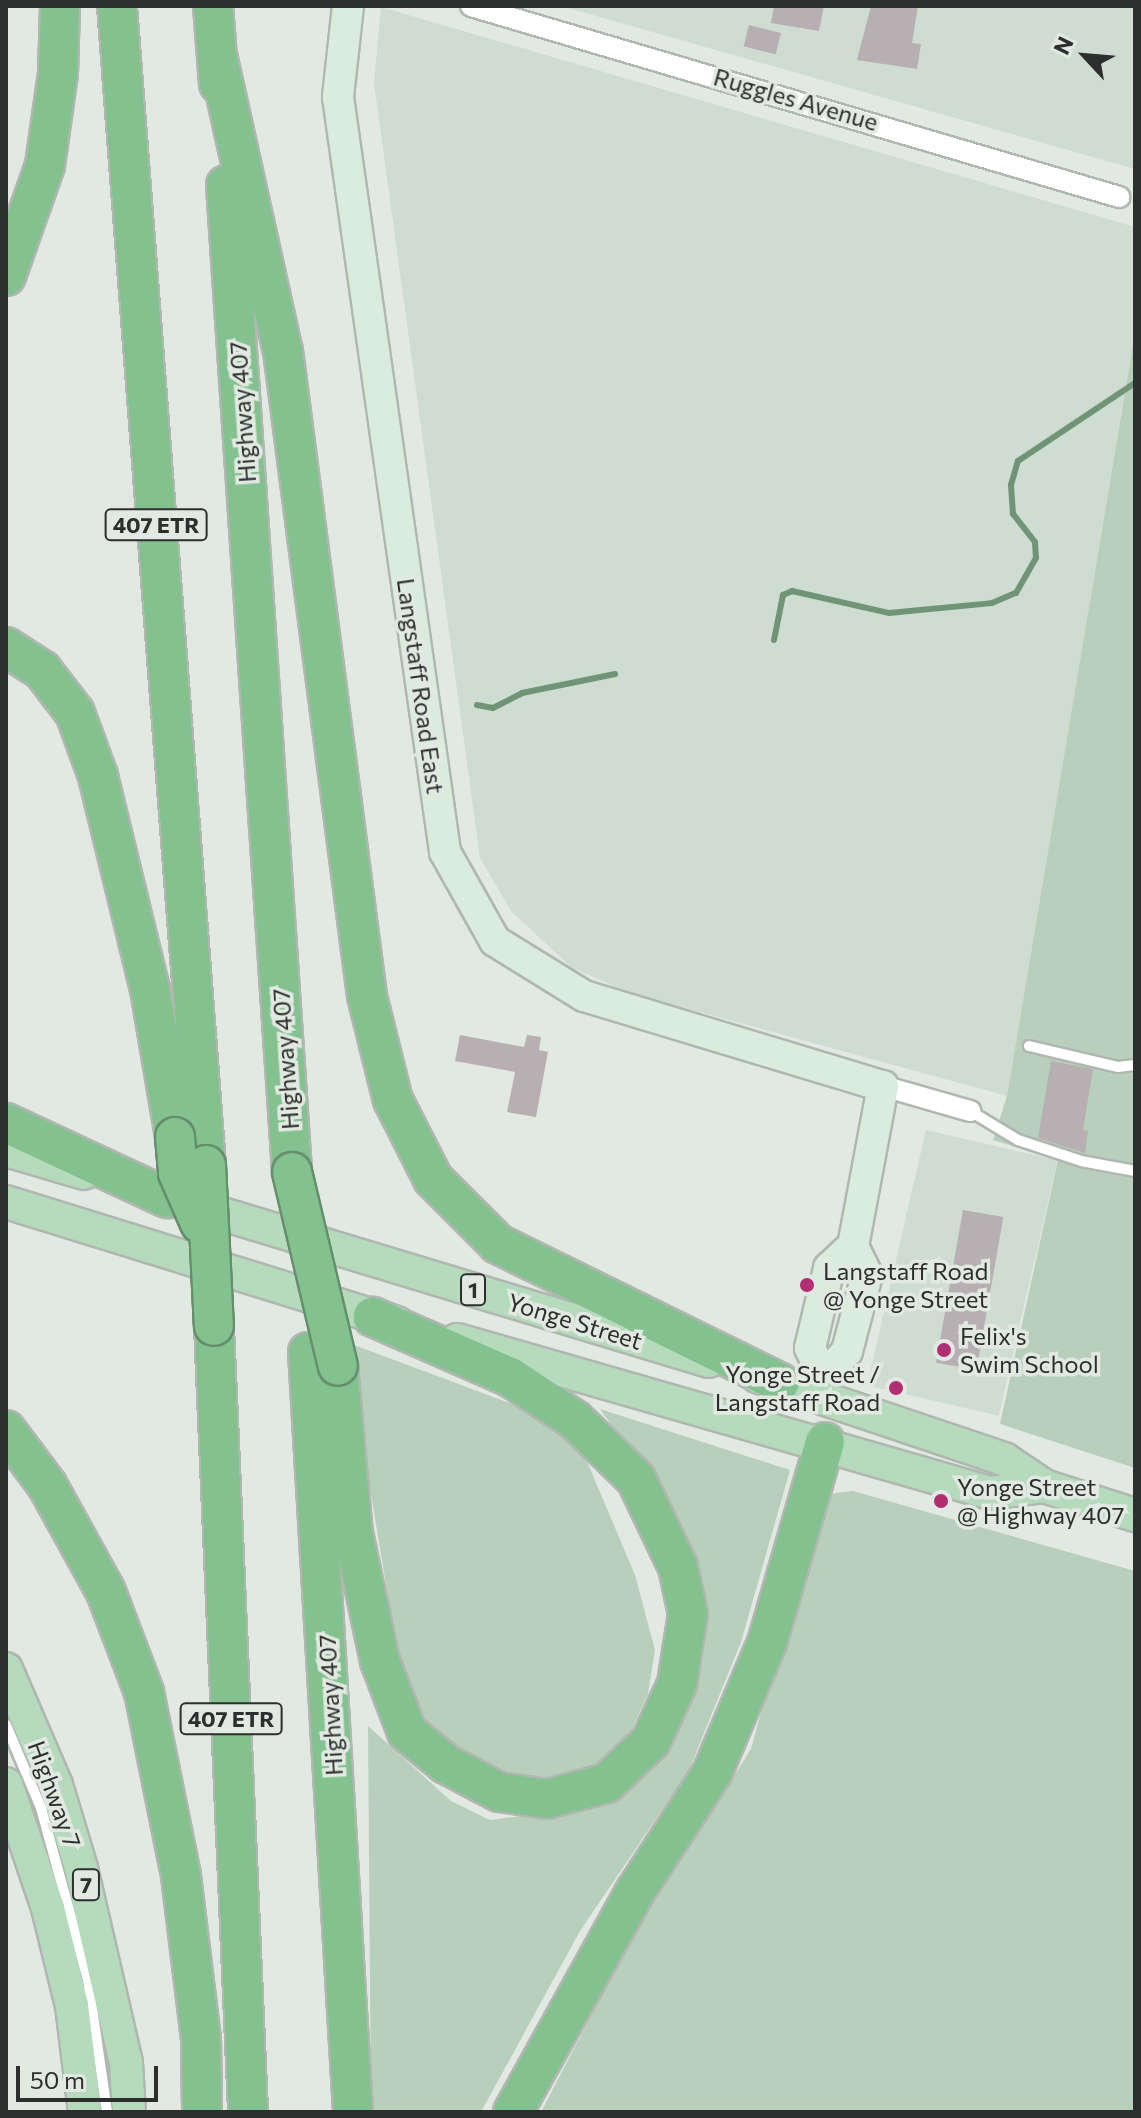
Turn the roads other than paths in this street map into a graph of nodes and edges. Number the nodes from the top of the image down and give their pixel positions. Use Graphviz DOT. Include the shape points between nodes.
graph roads {
  1 [pos="60,6"];
  2 [pos="117,6"];
  3 [pos="213,6"];
  4 [pos="348,6"];
  5 [pos="471,6"];
  6 [pos="218,59"];
  7 [pos="1119,197"];
  8 [pos="6,276"];
  9 [pos="6,647"];
  10 [pos="1029,1046"];
  11 [pos="1135,1065"];
  12 [pos="883,1086"];
  13 [pos="970,1111"];
  14 [pos="6,1123"];
  15 [pos="6,1150"];
  16 [pos="1135,1171"];
  17 [pos="167,1198"];
  18 [pos="6,1202"];
  19 [pos="211,1248"];
  20 [pos="373,1317"];
  21 [pos="323,1359"];
  22 [pos="780,1383"];
  23 [pos="824,1387"];
  24 [pos="6,1430"];
  25 [pos="825,1442"];
  26 [pos="1044,1486"];
  27 [pos="1135,1515"];
  28 [pos="6,1669"];
  29 [pos="6,1725"];
  30 [pos="6,1784"];
  31 [pos="85,2112"];
  32 [pos="107,2112"];
  33 [pos="129,2112"];
  34 [pos="202,2112"];
  35 [pos="248,2112"];
  36 [pos="353,2112"];
  37 [pos="513,2112"];
  1 -- 8 [label="highway" via="58,74 45,165"];
  2 -- 19 [label="highway, 407 ETR, bridge"];
  3 -- 6 [label="highway, Highway 407"];
  4 -- 12 [label="street, Langstaff Road East" via="338,97 445,852 495,941 584,996"];
  5 -- 7 [label="street, Ruggles Avenue"];
  6 -- 21 [label="highway, Highway 407, bridge" via="292,1172"];
  6 -- 22 [label="highway" via="283,351 367,996 393,1100 433,1179 498,1244"];
  9 -- 19 [label="highway, bridge" via="42,670 75,713 98,776 150,989 178,1173"];
  10 -- 11 [label="lane" via="1118,1067"];
  12 -- 13 [label="street, Langstaff Road East"];
  12 -- 23 [label="street" via="853,1246 867,1275 847,1351"];
  13 -- 16 [label="lane" via="1018,1140 1081,1161"];
  14 -- 17 [label="highway"];
  15 -- 17 [label="main road, Yonge Street / 1"];
  17 -- 22 [label="main road, Yonge Street / 1"];
  18 -- 20 [label="main road, Yonge Street / 1"];
  19 -- 35 [label="highway, 407 ETR, bridge"];
  20 -- 21 [label="highway" via="510,1377 575,1420 636,1479 678,1567 688,1614 677,1684 651,1741 607,1783 547,1799 499,1792 446,1764 407,1732 380,1661"];
  20 -- 25 [label="main road, Yonge Street / 1"];
  21 -- 36 [label="highway, Highway 407"];
  22 -- 23 [label="main road, Yonge Street / 1"];
  23 -- 25 [label="main road"];
  23 -- 26 [label="main road, Yonge Street / 1" via="1004,1459"];
  24 -- 34 [label="highway" via="47,1485 106,1592 144,1692 181,1876 201,2038"];
  25 -- 26 [label="main road, Yonge Street / 1" via="990,1493"];
  25 -- 37 [label="highway" via="767,1643 712,1773 635,1892"];
  26 -- 27 [label="main road, Yonge Street / 1"];
  28 -- 33 [label="main road, Highway 7 / 7" via="56,1785 81,1868 126,2063"];
  29 -- 32 [label="lane" via="41,1808 88,1980"];
  30 -- 31 [label="main road, Highway 7 / 7" via="52,1922 72,2006"];
}
